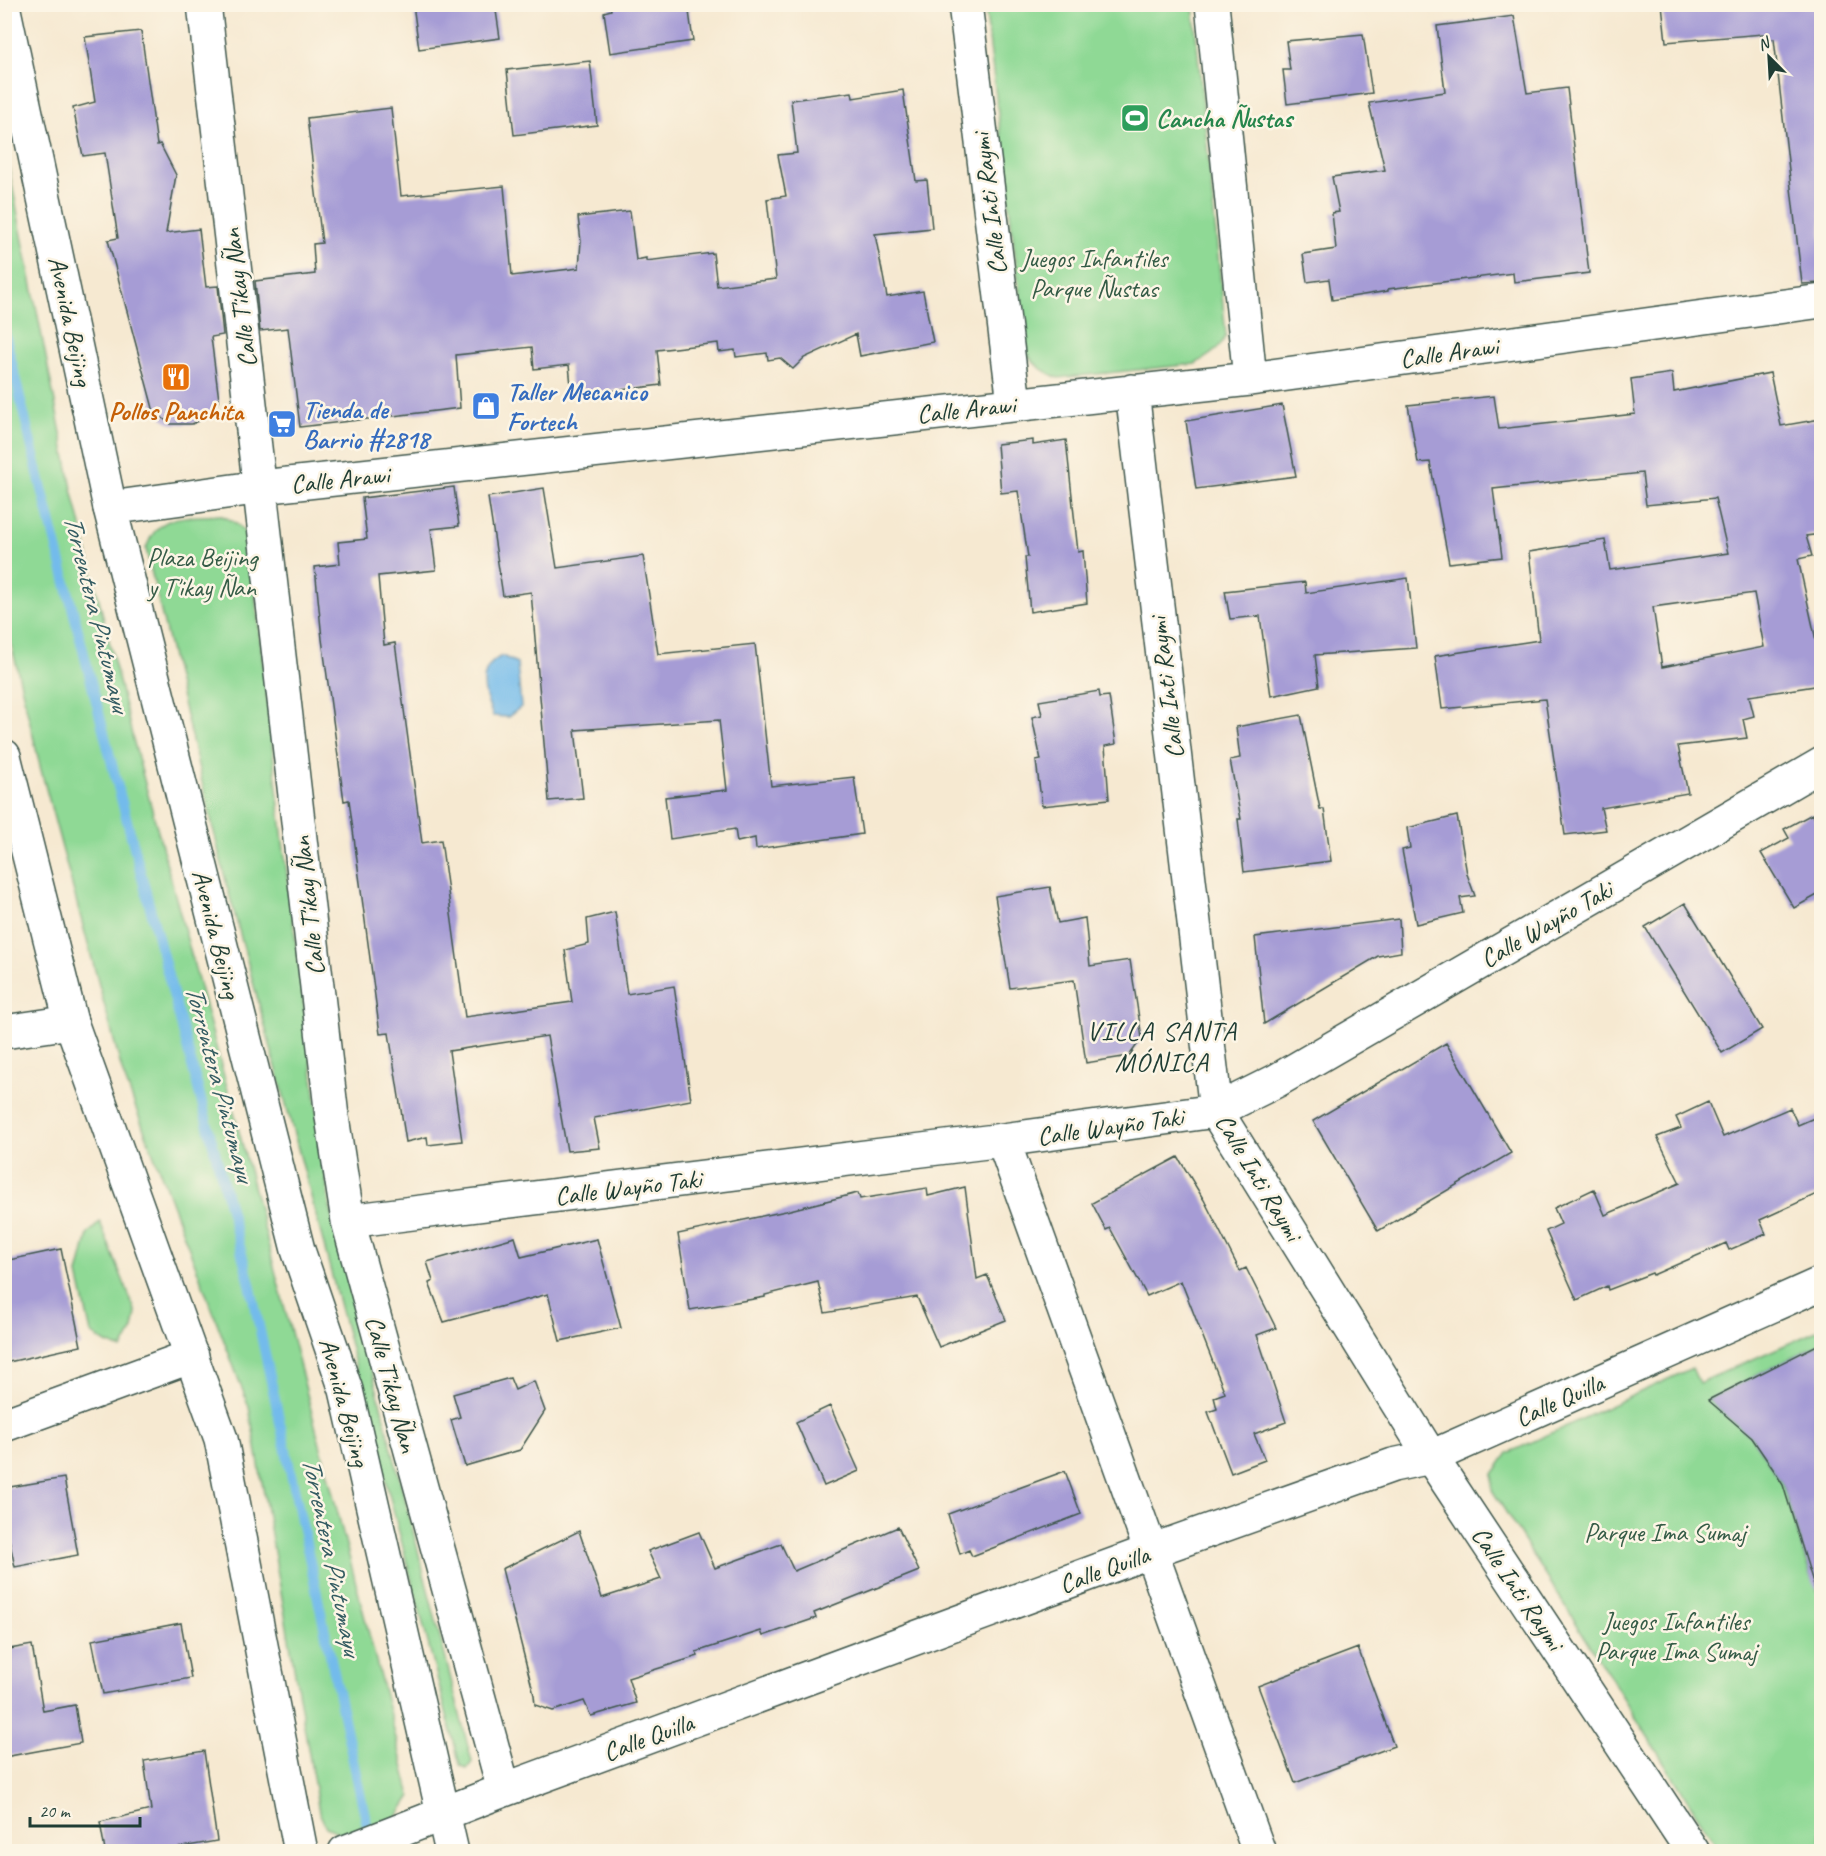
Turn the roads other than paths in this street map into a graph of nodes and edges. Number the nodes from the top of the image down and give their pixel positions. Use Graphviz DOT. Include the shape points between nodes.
graph roads {
  1 [pos="204,4"];
  2 [pos="965,4"];
  3 [pos="1212,4"];
  4 [pos="4,10"];
  5 [pos="1821,301"];
  6 [pos="1250,379"];
  7 [pos="1132,392"];
  8 [pos="1014,404"];
  9 [pos="261,487"];
  10 [pos="110,508"];
  11 [pos="1821,764"];
  12 [pos="6,766"];
  13 [pos="71,1022"];
  14 [pos="4,1032"];
  15 [pos="1216,1111"];
  16 [pos="1003,1140"];
  17 [pos="348,1221"];
  18 [pos="1821,1283"];
  19 [pos="192,1356"];
  20 [pos="4,1425"];
  21 [pos="1431,1457"];
  22 [pos="1151,1551"];
  23 [pos="504,1790"];
  24 [pos="444,1815"];
  25 [pos="360,1846"];
  26 [pos="301,1851"];
  27 [pos="452,1851"];
  28 [pos="1259,1851"];
  29 [pos="1693,1851"];
  1 -- 9 [label="street, Calle T'ikay Ñan"];
  2 -- 8 [label="street, Calle Inti Raymi"];
  3 -- 6 [label="street"];
  4 -- 10 [label="street, Avenida Beijing"];
  5 -- 6 [label="street, Calle Arawi"];
  6 -- 7 [label="street, Calle Arawi"];
  7 -- 8 [label="street, Calle Arawi"];
  7 -- 15 [label="street, Calle Inti Raymi"];
  8 -- 9 [label="street, Calle Arawi"];
  9 -- 10 [label="street, Calle Arawi"];
  9 -- 17 [label="street, Calle T'ikay Ñan" via="332,1117"];
  10 -- 24 [label="street, Avenida Beijing" via="298,1250 346,1390"];
  11 -- 15 [label="street, Calle Wayño Taki" via="1276,1081"];
  12 -- 13 [label="street"];
  13 -- 14 [label="street"];
  13 -- 19 [label="street"];
  15 -- 16 [label="street, Calle Wayño Taki"];
  15 -- 21 [label="street, Calle Inti Raymi"];
  16 -- 17 [label="street, Calle Wayño Taki"];
  16 -- 22 [label="street"];
  17 -- 23 [label="street, Calle T'ikay Ñan"];
  18 -- 21 [label="street, Calle Quilla"];
  19 -- 20 [label="street"];
  19 -- 26 [label="street" via="221,1439"];
  21 -- 22 [label="street, Calle Quilla" via="1393,1465"];
  21 -- 29 [label="street, Calle Inti Raymi"];
  22 -- 23 [label="street, Calle Quilla"];
  22 -- 28 [label="street"];
  23 -- 24 [label="street, Calle Quilla"];
  24 -- 25 [label="street, Calle Quilla"];
  24 -- 27 [label="street, Avenida Beijing"];
}
